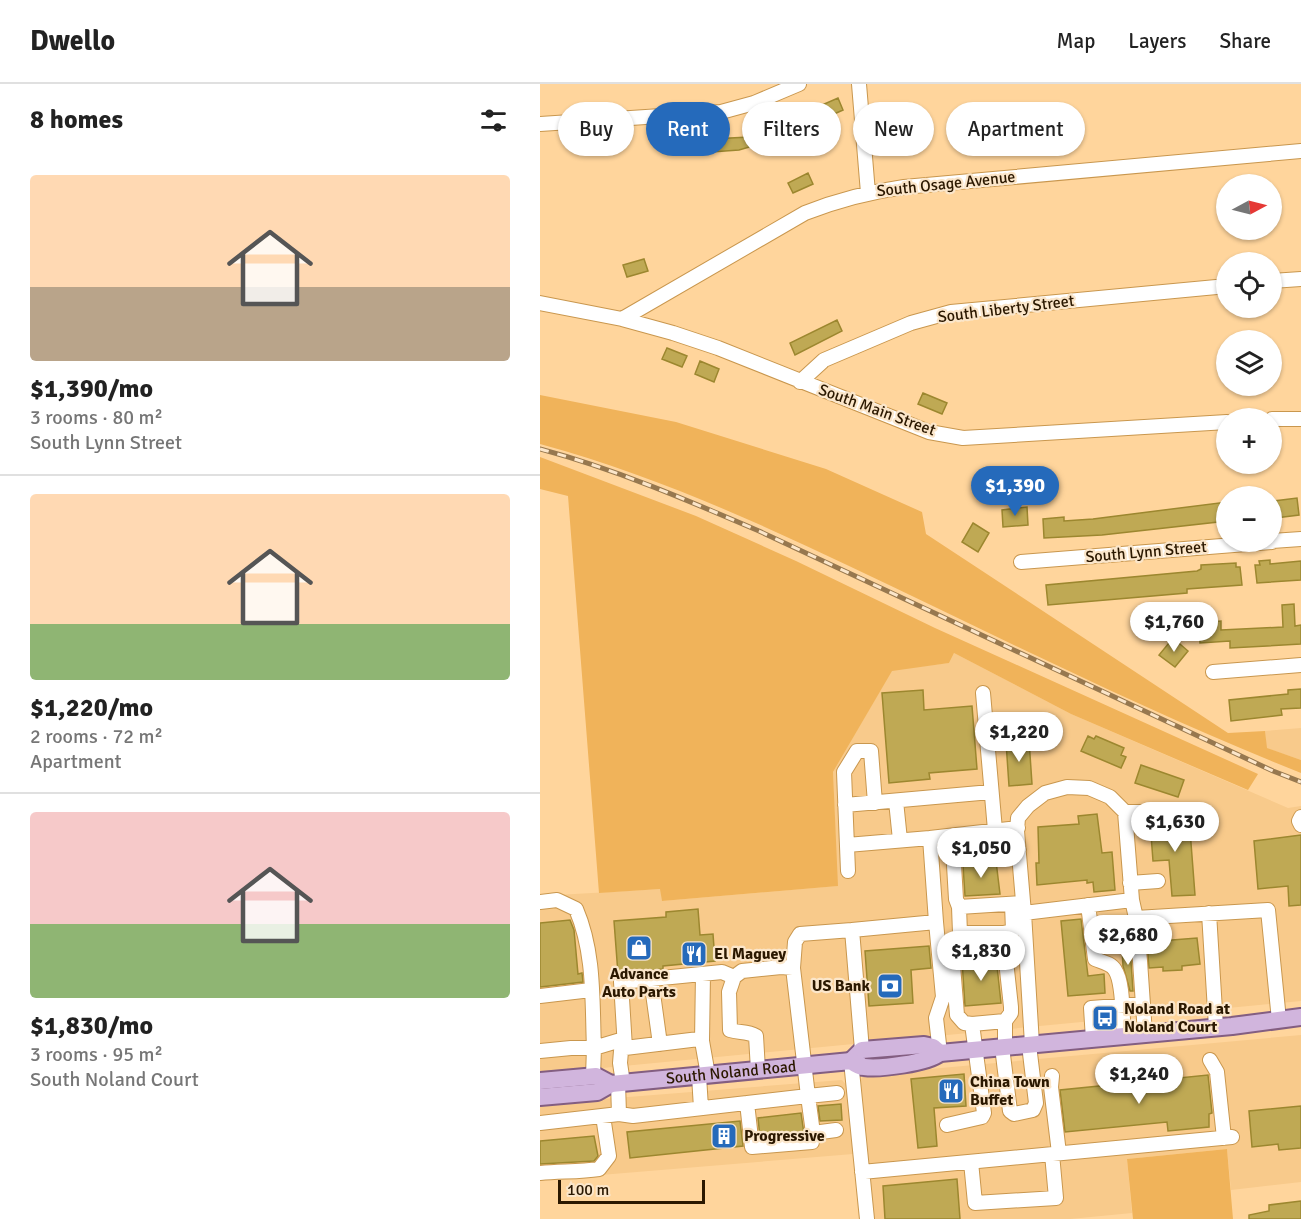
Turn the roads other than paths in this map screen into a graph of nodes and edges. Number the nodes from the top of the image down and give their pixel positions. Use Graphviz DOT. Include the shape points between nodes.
graph roads {
  1 [pos="799,84"];
  2 [pos="859,84"];
  3 [pos="540,124"];
  4 [pos="1301,151"];
  5 [pos="868,193"];
  6 [pos="1301,279"];
  7 [pos="1282,280"];
  8 [pos="1216,287"];
  9 [pos="540,303"];
  10 [pos="622,319"];
  11 [pos="800,382"];
  12 [pos="1301,418"];
  13 [pos="1282,419"];
  14 [pos="1216,423"];
  15 [pos="1301,539"];
  16 [pos="1282,541"];
  17 [pos="1216,546"];
  18 [pos="1021,562"];
  19 [pos="1301,665"];
  20 [pos="1213,672"];
  21 [pos="983,693"];
  22 [pos="991,792"];
  23 [pos="896,801"];
  24 [pos="875,803"];
  25 [pos="845,805"];
  26 [pos="1125,812"];
  27 [pos="1176,812"];
  28 [pos="1301,817"];
  29 [pos="1301,825"];
  30 [pos="1018,828"];
  31 [pos="995,830"];
  32 [pos="930,838"];
  33 [pos="900,840"];
  34 [pos="847,845"];
  35 [pos="1019,850"];
  36 [pos="848,871"];
  37 [pos="1158,881"];
  38 [pos="1130,883"];
  39 [pos="1132,900"];
  40 [pos="540,902"];
  41 [pos="1088,905"];
  42 [pos="959,907"];
  43 [pos="1020,907"];
  44 [pos="1209,913"];
  45 [pos="1136,918"];
  46 [pos="936,922"];
  47 [pos="852,930"];
  48 [pos="1014,931"];
  49 [pos="960,933"];
  50 [pos="1026,950"];
  51 [pos="1005,952"];
  52 [pos="793,968"];
  53 [pos="703,974"];
  54 [pos="734,977"];
  55 [pos="651,979"];
  56 [pos="591,990"];
  57 [pos="540,996"];
  58 [pos="1143,1004"];
  59 [pos="1121,1006"];
  60 [pos="1301,1017"];
  61 [pos="1279,1020"];
  62 [pos="1005,1022"];
  63 [pos="972,1024"];
  64 [pos="1216,1027"];
  65 [pos="1145,1034"];
  66 [pos="1124,1036"];
  67 [pos="1093,1039"];
  68 [pos="702,1041"];
  69 [pos="625,1044"];
  70 [pos="660,1044"];
  71 [pos="1030,1045"];
  72 [pos="1003,1047"];
  73 [pos="594,1048"];
  74 [pos="975,1050"];
  75 [pos="540,1051"];
  76 [pos="940,1053"];
  77 [pos="857,1056"];
  78 [pos="1210,1060"];
  79 [pos="806,1066"];
  80 [pos="758,1070"];
  81 [pos="703,1075"];
  82 [pos="593,1076"];
  83 [pos="1052,1076"];
  84 [pos="540,1081"];
  85 [pos="617,1083"];
  86 [pos="837,1092"];
  87 [pos="808,1096"];
  88 [pos="540,1097"];
  89 [pos="747,1103"];
  90 [pos="701,1108"];
  91 [pos="619,1114"];
  92 [pos="603,1116"];
  93 [pos="540,1123"];
  94 [pos="946,1125"];
  95 [pos="836,1130"];
  96 [pos="813,1133"];
  97 [pos="1055,1154"];
  98 [pos="971,1162"];
  99 [pos="862,1172"];
  100 [pos="540,1173"];
  101 [pos="867,1219"];
  1 -- 3 [label="street" via="721,112"];
  2 -- 5 [label="street"];
  4 -- 5 [label="street, South Osage Avenue"];
  5 -- 10 [label="street, South Osage Avenue" via="805,213"];
  6 -- 7 [label="street"];
  8 -- 11 [label="street, South Liberty Street" via="951,312 911,323 824,360"];
  9 -- 10 [label="street, South Main Street"];
  10 -- 11 [label="street, South Main Street" via="718,348"];
  11 -- 14 [label="street, South Main Street" via="929,432 963,438"];
  12 -- 13 [label="street"];
  15 -- 16 [label="street, South Lynn Street"];
  17 -- 18 [label="street, South Lynn Street"];
  19 -- 20 [label="street"];
  21 -- 22 [label="street"];
  22 -- 23 [label="street"];
  22 -- 31 [label="street"];
  23 -- 24 [label="street"];
  23 -- 33 [label="street"];
  24 -- 25 [label="street"];
  24 -- 25 [label="street" via="871,751 857,752 844,772"];
  25 -- 34 [label="street"];
  26 -- 27 [label="street"];
  26 -- 30 [label="street" via="1110,797 1089,788 1067,786 1045,793 1028,806 1018,818"];
  26 -- 38 [label="street"];
  28 -- 29 [label="street"];
  30 -- 31 [label="street"];
  30 -- 35 [label="street"];
  31 -- 32 [label="street"];
  32 -- 33 [label="street"];
  32 -- 46 [label="street"];
  33 -- 34 [label="street"];
  34 -- 36 [label="street"];
  35 -- 42 [label="street" via="958,856 955,860"];
  35 -- 43 [label="street"];
  37 -- 38 [label="street"];
  38 -- 39 [label="street"];
  39 -- 41 [label="street"];
  39 -- 45 [label="street"];
  40 -- 56 [label="street" via="557,900 576,909 589,953"];
  41 -- 43 [label="street"];
  41 -- 59 [label="street" via="1095,959 1115,969"];
  42 -- 43 [label="street"];
  42 -- 49 [label="street"];
  43 -- 48 [label="street"];
  44 -- 45 [label="street"];
  44 -- 61 [label="street" via="1268,910"];
  44 -- 64 [label="street"];
  45 -- 58 [label="street"];
  46 -- 47 [label="street"];
  46 -- 76 [label="street" via="943,997 936,1018"];
  47 -- 52 [label="street" via="800,934 795,942"];
  47 -- 77 [label="street"];
  48 -- 49 [label="street"];
  48 -- 50 [label="street"];
  48 -- 51 [label="street"];
  49 -- 63 [label="street" via="952,953 957,1015 964,1023"];
  50 -- 51 [label="street"];
  50 -- 71 [label="street"];
  51 -- 62 [label="street" via="1011,1013"];
  52 -- 54 [label="street" via="742,971"];
  52 -- 79 [label="street"];
  53 -- 54 [label="street" via="722,972"];
  53 -- 55 [label="street"];
  53 -- 68 [label="street"];
  54 -- 80 [label="street" via="729,992 730,1030 756,1036"];
  55 -- 69 [label="street" via="621,982"];
  55 -- 70 [label="street"];
  56 -- 57 [label="street"];
  56 -- 73 [label="street"];
  58 -- 59 [label="street"];
  58 -- 65 [label="street"];
  59 -- 66 [label="street"];
  59 -- 67 [label="street" via="1091,1008"];
  60 -- 61 [label="main road, South Noland Road"];
  61 -- 64 [label="main road, South Noland Road"];
  62 -- 63 [label="street"];
  62 -- 72 [label="street"];
  63 -- 74 [label="street"];
  64 -- 65 [label="main road, South Noland Road"];
  65 -- 66 [label="main road, South Noland Road"];
  66 -- 67 [label="main road, South Noland Road"];
  67 -- 71 [label="main road, South Noland Road"];
  68 -- 70 [label="street"];
  68 -- 81 [label="street"];
  69 -- 70 [label="street"];
  69 -- 73 [label="street"];
  69 -- 85 [label="street"];
  71 -- 72 [label="main road, South Noland Road"];
  71 -- 72 [label="street" via="1036,1103 1033,1110 1014,1114 1010,1111"];
  72 -- 74 [label="main road, South Noland Road"];
  73 -- 75 [label="street"];
  73 -- 82 [label="street"];
  74 -- 76 [label="main road, South Noland Road"];
  74 -- 94 [label="street" via="982,1117"];
  76 -- 77 [label="main road, South Noland Road" via="925,1061 864,1067"];
  77 -- 79 [label="main road, South Noland Road"];
  77 -- 99 [label="street"];
  78 -- 97 [label="street" via="1217,1072 1228,1138"];
  79 -- 80 [label="main road, South Noland Road"];
  79 -- 87 [label="street"];
  80 -- 81 [label="main road, South Noland Road"];
  81 -- 85 [label="main road, South Noland Road"];
  81 -- 90 [label="street"];
  82 -- 84 [label="main road, South Noland Road"];
  82 -- 85 [label="main road, South Noland Road"];
  83 -- 97 [label="street"];
  85 -- 88 [label="main road, South Noland Road" via="597,1092"];
  85 -- 91 [label="street"];
  86 -- 87 [label="street"];
  87 -- 89 [label="street"];
  87 -- 96 [label="street"];
  89 -- 90 [label="street"];
  89 -- 96 [label="street" via="752,1148 812,1142"];
  90 -- 91 [label="street" via="633,1116"];
  91 -- 92 [label="street"];
  92 -- 93 [label="street"];
  92 -- 100 [label="street" via="609,1156 598,1169"];
  95 -- 96 [label="street"];
  97 -- 98 [label="street"];
  97 -- 98 [label="street" via="1056,1198 975,1203"];
  98 -- 99 [label="street"];
  99 -- 101 [label="street"];
}
